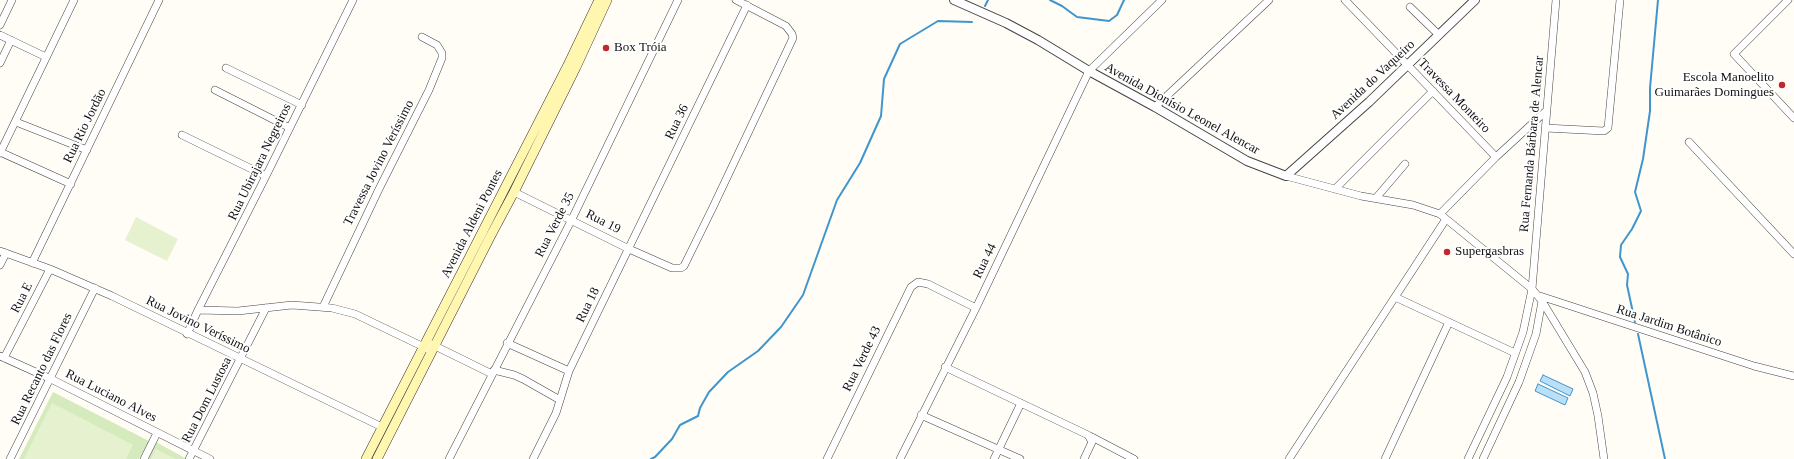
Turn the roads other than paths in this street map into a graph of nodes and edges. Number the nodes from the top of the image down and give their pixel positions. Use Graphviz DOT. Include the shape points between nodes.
graph roads {
  1 [pos="12,0"];
  2 [pos="74,0"];
  3 [pos="159,0"];
  4 [pos="353,0"];
  5 [pos="599,0"];
  6 [pos="607,0"];
  7 [pos="678,0"];
  8 [pos="736,0"];
  9 [pos="954,0"];
  10 [pos="1162,0"];
  11 [pos="1269,0"];
  12 [pos="1345,0"];
  13 [pos="1475,0"];
  14 [pos="1556,0"];
  15 [pos="1620,0"];
  16 [pos="1788,0"];
  17 [pos="747,5"];
  18 [pos="1410,7"];
  19 [pos="0,25"];
  20 [pos="0,34"];
  21 [pos="1438,35"];
  22 [pos="422,37"];
  23 [pos="11,40"];
  24 [pos="46,57"];
  25 [pos="0,63"];
  26 [pos="1407,65"];
  27 [pos="226,68"];
  28 [pos="1089,71"];
  29 [pos="215,90"];
  30 [pos="1433,91"];
  31 [pos="302,105"];
  32 [pos="1155,107"];
  33 [pos="1546,111"];
  34 [pos="1794,118"];
  35 [pos="16,122"];
  36 [pos="290,128"];
  37 [pos="1545,128"];
  38 [pos="0,134"];
  39 [pos="182,135"];
  40 [pos="7,138"];
  41 [pos="1689,142"];
  42 [pos="87,150"];
  43 [pos="0,153"];
  44 [pos="1496,157"];
  45 [pos="1406,164"];
  46 [pos="266,176"];
  47 [pos="1286,176"];
  48 [pos="71,184"];
  49 [pos="1335,189"];
  50 [pos="514,192"];
  51 [pos="1376,198"];
  52 [pos="1440,214"];
  53 [pos="572,219"];
  54 [pos="1446,219"];
  55 [pos="629,249"];
  56 [pos="3,252"];
  57 [pos="1794,254"];
  58 [pos="32,263"];
  59 [pos="0,264"];
  60 [pos="50,269"];
  61 [pos="95,288"];
  62 [pos="1534,292"];
  63 [pos="1395,297"];
  64 [pos="1542,301"];
  65 [pos="323,307"];
  66 [pos="266,308"];
  67 [pos="976,308"];
  68 [pos="198,310"];
  69 [pos="1449,322"];
  70 [pos="187,334"];
  71 [pos="507,343"];
  72 [pos="428,346"];
  73 [pos="1515,353"];
  74 [pos="2,357"];
  75 [pos="241,359"];
  76 [pos="945,367"];
  77 [pos="569,371"];
  78 [pos="493,372"];
  79 [pos="1794,376"];
  80 [pos="51,379"];
  81 [pos="560,400"];
  82 [pos="1021,403"];
  83 [pos="921,415"];
  84 [pos="382,427"];
  85 [pos="158,433"];
  86 [pos="1090,436"];
  87 [pos="999,449"];
  88 [pos="194,451"];
  89 [pos="10,459"];
  90 [pos="144,459"];
  91 [pos="190,459"];
  92 [pos="210,459"];
  93 [pos="366,459"];
  94 [pos="377,459"];
  95 [pos="449,459"];
  96 [pos="533,459"];
  97 [pos="827,459"];
  98 [pos="900,459"];
  99 [pos="994,459"];
  100 [pos="1020,459"];
  101 [pos="1084,459"];
  102 [pos="1134,459"];
  103 [pos="1290,459"];
  104 [pos="1385,459"];
  105 [pos="1468,459"];
  106 [pos="1483,459"];
  107 [pos="1604,459"];
  1 -- 19 [label="street"];
  2 -- 24 [label="street"];
  3 -- 42 [label="street, Rua Rio Jordão"];
  4 -- 31 [label="street, Rua Ubirajara Negreiros"];
  5 -- 72 [label="main road, Avenida Aldeni Pontes"];
  6 -- 50 [label="main road, Avenida Aldeni Pontes"];
  7 -- 53 [label="street, Rua Verde 35"];
  8 -- 17 [label="street"];
  9 -- 28 [label="street, Avenida Dionísio Leonel Alencar" via="1006,23"];
  10 -- 28 [label="street"];
  11 -- 32 [label="street"];
  12 -- 26 [label="street, Travessa Monteiro"];
  13 -- 21 [label="street, Avenida do Vaqueiro"];
  14 -- 33 [label="street, Rua Fernanda Bárbara de Alencar"];
  15 -- 37 [label="street" via="1608,128 1604,131"];
  16 -- 34 [label="street" via="1734,54"];
  17 -- 55 [label="street, Rua 36"];
  17 -- 55 [label="street, Rua 19" via="778,21 790,30 793,38 684,266 672,268"];
  18 -- 21 [label="street"];
  20 -- 23 [label="street"];
  21 -- 26 [label="street, Avenida do Vaqueiro"];
  22 -- 65 [label="street, Travessa Jovino Veríssimo" via="438,45 442,58 429,90"];
  23 -- 24 [label="street"];
  23 -- 25 [label="street"];
  24 -- 35 [label="street"];
  26 -- 30 [label="street, Travessa Monteiro"];
  26 -- 47 [label="street, Avenida do Vaqueiro"];
  27 -- 31 [label="street"];
  28 -- 32 [label="street, Avenida Dionísio Leonel Alencar"];
  28 -- 67 [label="street, Rua 44"];
  29 -- 36 [label="street"];
  30 -- 44 [label="street, Travessa Monteiro"];
  30 -- 49 [label="street"];
  31 -- 36 [label="street, Rua Ubirajara Negreiros"];
  32 -- 47 [label="street, Avenida Dionísio Leonel Alencar" via="1248,161"];
  33 -- 37 [label="street, Rua Fernanda Bárbara de Alencar"];
  33 -- 44 [label="street"];
  35 -- 40 [label="street"];
  35 -- 42 [label="street"];
  36 -- 46 [label="street, Rua Ubirajara Negreiros"];
  37 -- 62 [label="street, Rua Fernanda Bárbara de Alencar"];
  38 -- 40 [label="street"];
  39 -- 46 [label="street"];
  40 -- 43 [label="street"];
  41 -- 57 [label="street"];
  42 -- 48 [label="street, Rua Rio Jordão"];
  43 -- 48 [label="street"];
  44 -- 52 [label="street"];
  45 -- 51 [label="street"];
  46 -- 68 [label="street, Rua Ubirajara Negreiros"];
  47 -- 49 [label="street, Avenida Dionísio Leonel Alencar"];
  48 -- 58 [label="street, Rua Rio Jordão"];
  49 -- 51 [label="street, Avenida Dionísio Leonel Alencar"];
  50 -- 53 [label="street, Rua 19"];
  50 -- 72 [label="main road, Avenida Aldeni Pontes"];
  51 -- 52 [label="street, Avenida Dionísio Leonel Alencar" via="1413,205"];
  52 -- 54 [label="street, Avenida Dionísio Leonel Alencar"];
  53 -- 55 [label="street, Rua 19"];
  53 -- 71 [label="street, Rua Verde 35"];
  54 -- 62 [label="street, Avenida Dionísio Leonel Alencar"];
  54 -- 63 [label="street"];
  55 -- 77 [label="street, Rua 18"];
  56 -- 58 [label="street, Rua Jovino Veríssimo"];
  56 -- 59 [label="street"];
  58 -- 60 [label="street, Rua Jovino Veríssimo"];
  60 -- 61 [label="street, Rua Jovino Veríssimo"];
  60 -- 74 [label="street, Rua E"];
  61 -- 70 [label="street, Rua Jovino Veríssimo"];
  61 -- 80 [label="street, Rua Recanto das Flores"];
  62 -- 64 [label="street, Avenida Dionísio Leonel Alencar"];
  62 -- 73 [label="street, Rua Fernanda Bárbara de Alencar"];
  62 -- 79 [label="street, Rua Jardim Botânico" via="1754,366"];
  63 -- 69 [label="street"];
  63 -- 103 [label="street"];
  64 -- 106 [label="street" via="1536,334 1519,382"];
  64 -- 107 [label="street, Avenida Dionísio Leonel Alencar" via="1584,372 1593,393"];
  65 -- 66 [label="street" via="292,305"];
  65 -- 72 [label="street" via="355,314"];
  66 -- 68 [label="street"];
  66 -- 75 [label="street, Rua Dom Lustosa"];
  67 -- 76 [label="street, Rua 44"];
  67 -- 97 [label="street, Rua Verde 43" via="928,284 918,282 913,285"];
  68 -- 70 [label="street, Rua Ubirajara Negreiros"];
  69 -- 73 [label="street"];
  69 -- 104 [label="street"];
  70 -- 75 [label="street, Rua Jovino Veríssimo"];
  71 -- 77 [label="street"];
  71 -- 78 [label="street, Rua Verde 35"];
  72 -- 78 [label="street"];
  72 -- 84 [label="main road, Avenida Aldeni Pontes"];
  72 -- 94 [label="main road, Avenida Aldeni Pontes"];
  73 -- 105 [label="street, Rua Fernanda Bárbara de Alencar" via="1507,377"];
  74 -- 80 [label="street, Rua Luciano Alves"];
  75 -- 84 [label="street, Rua Jovino Veríssimo"];
  75 -- 88 [label="street, Rua Dom Lustosa"];
  76 -- 82 [label="street"];
  76 -- 83 [label="street, Rua 44"];
  77 -- 81 [label="street, Rua 18"];
  78 -- 81 [label="street" via="514,375"];
  78 -- 95 [label="street, Rua Verde 35"];
  80 -- 85 [label="street, Rua Luciano Alves"];
  80 -- 89 [label="street, Rua Recanto das Flores"];
  81 -- 96 [label="street, Rua 18" via="550,427"];
  82 -- 86 [label="street"];
  82 -- 87 [label="street"];
  83 -- 87 [label="street"];
  83 -- 98 [label="street, Rua 44"];
  84 -- 93 [label="main road, Avenida Aldeni Pontes"];
  85 -- 88 [label="street, Rua Luciano Alves"];
  85 -- 90 [label="street"];
  86 -- 101 [label="street" via="1092,442"];
  86 -- 102 [label="street"];
  87 -- 99 [label="street"];
  87 -- 100 [label="street"];
  88 -- 91 [label="street, Rua Dom Lustosa"];
  88 -- 92 [label="street, Rua Luciano Alves"];
}
